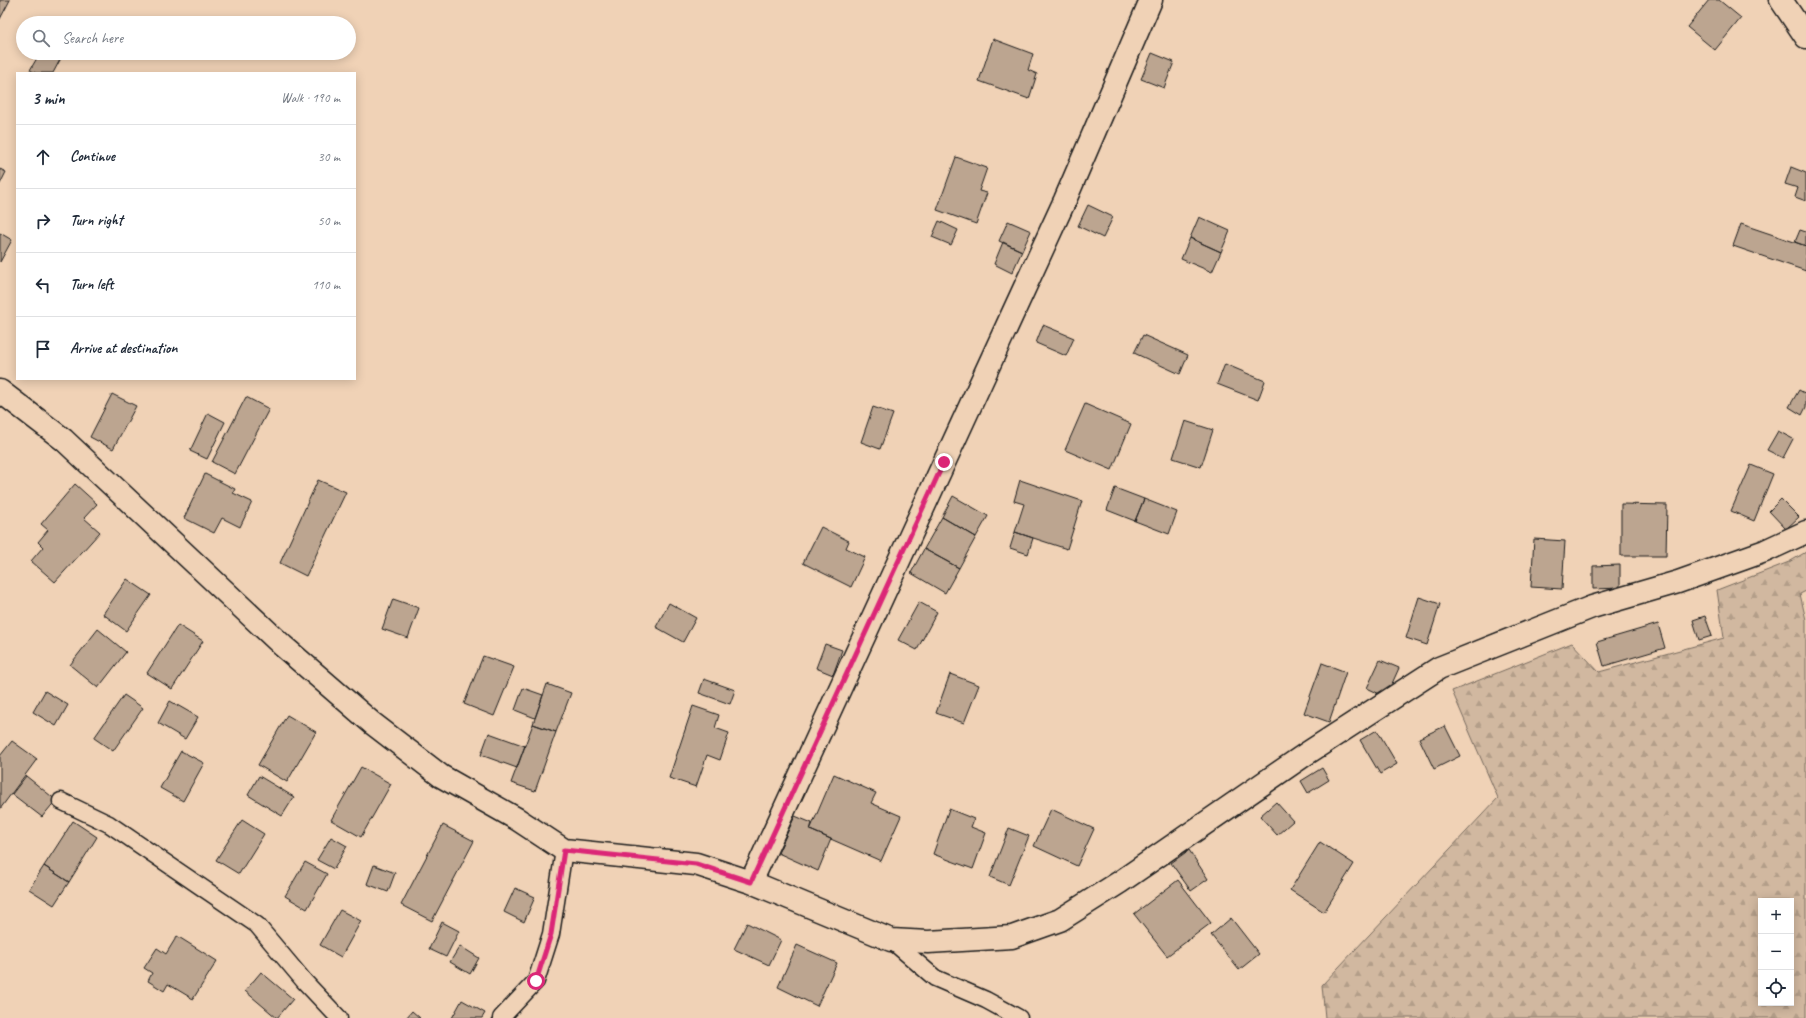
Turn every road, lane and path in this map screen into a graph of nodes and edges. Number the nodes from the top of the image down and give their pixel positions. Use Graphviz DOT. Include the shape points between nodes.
graph roads {
  1 [pos="1151,0"];
  2 [pos="1781,0"];
  3 [pos="1806,37"];
  4 [pos="0,391"];
  5 [pos="1806,532"];
  6 [pos="60,801"];
  7 [pos="564,850"];
  8 [pos="751,882"];
  9 [pos="891,940"];
  10 [pos="339,1018"];
  11 [pos="501,1018"];
  12 [pos="1019,1018"];
  1 -- 8 [label="street" via="1065,200"];
  2 -- 3 [label="street"];
  4 -- 7 [label="street" via="64,440 283,646 372,723 440,776 517,819"];
  5 -- 9 [label="street" via="1765,551 1678,582 1592,607 1440,668 1306,754 1120,882 1060,920 1012,937 928,942"];
  6 -- 10 [label="lane" via="108,824 257,925"];
  7 -- 8 [label="street" via="696,864"];
  7 -- 11 [label="lane" via="551,934 536,981"];
  8 -- 9 [label="street"];
  9 -- 12 [label="lane" via="935,978 986,1000"];
}
